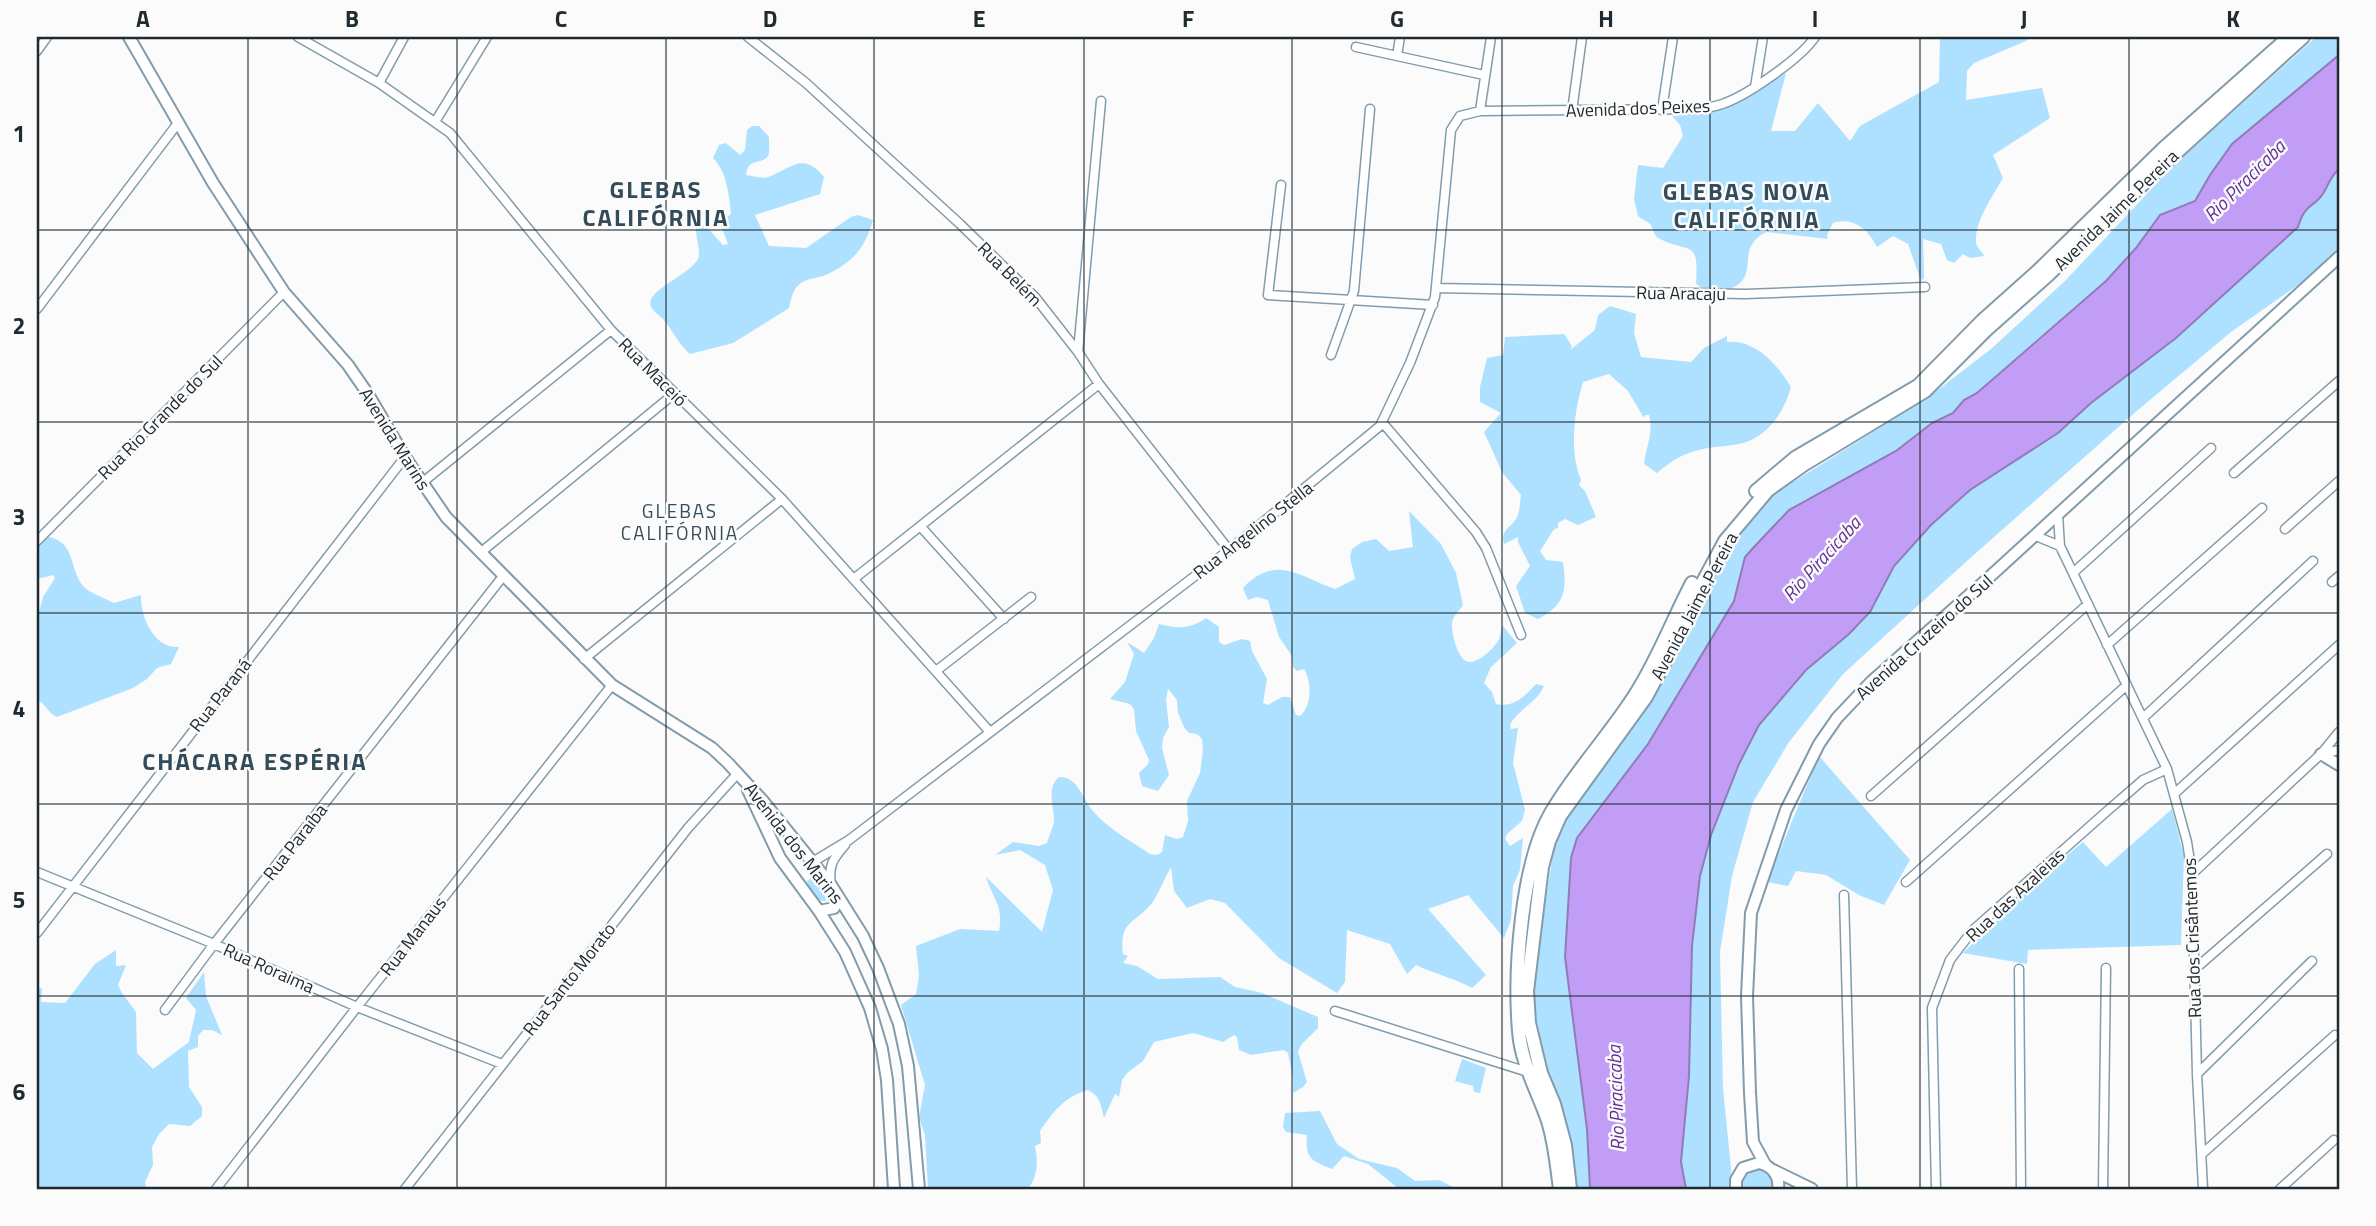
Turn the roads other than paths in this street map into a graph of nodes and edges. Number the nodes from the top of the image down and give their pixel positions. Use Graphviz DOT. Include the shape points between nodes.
graph roads {
  1 [pos="47,37"];
  2 [pos="129,37"];
  3 [pos="298,37"];
  4 [pos="404,37"];
  5 [pos="486,37"];
  6 [pos="748,37"];
  7 [pos="1400,37"];
  8 [pos="1491,37"];
  9 [pos="1582,37"];
  10 [pos="1673,37"];
  11 [pos="1763,37"];
  12 [pos="1815,37"];
  13 [pos="2289,37"];
  14 [pos="2303,37"];
  15 [pos="1356,47"];
  16 [pos="37,51"];
  17 [pos="1397,56"];
  18 [pos="1485,75"];
  19 [pos="379,83"];
  20 [pos="1755,87"];
  21 [pos="1101,101"];
  22 [pos="1370,109"];
  23 [pos="1662,110"];
  24 [pos="1480,111"];
  25 [pos="1572,111"];
  26 [pos="435,122"];
  27 [pos="178,123"];
  28 [pos="1280,185"];
  29 [pos="2339,257"];
  30 [pos="1925,287"];
  31 [pos="1437,288"];
  32 [pos="284,292"];
  33 [pos="1350,300"];
  34 [pos="1433,305"];
  35 [pos="37,309"];
  36 [pos="611,330"];
  37 [pos="1078,352"];
  38 [pos="1331,355"];
  39 [pos="2339,381"];
  40 [pos="1099,384"];
  41 [pos="675,393"];
  42 [pos="1382,422"];
  43 [pos="2211,448"];
  44 [pos="404,457"];
  45 [pos="2234,473"];
  46 [pos="2339,481"];
  47 [pos="422,482"];
  48 [pos="782,499"];
  49 [pos="2262,508"];
  50 [pos="2058,515"];
  51 [pos="921,527"];
  52 [pos="2285,530"];
  53 [pos="2036,536"];
  54 [pos="37,541"];
  55 [pos="2060,546"];
  56 [pos="1229,550"];
  57 [pos="480,553"];
  58 [pos="2314,561"];
  59 [pos="2073,573"];
  60 [pos="504,575"];
  61 [pos="855,578"];
  62 [pos="1031,597"];
  63 [pos="2088,604"];
  64 [pos="1004,619"];
  65 [pos="1521,635"];
  66 [pos="2107,645"];
  67 [pos="2339,645"];
  68 [pos="584,659"];
  69 [pos="936,671"];
  70 [pos="612,685"];
  71 [pos="2127,685"];
  72 [pos="2143,718"];
  73 [pos="990,732"];
  74 [pos="2339,733"];
  75 [pos="2339,750"];
  76 [pos="2321,754"];
  77 [pos="2339,765"];
  78 [pos="2166,769"];
  79 [pos="738,773"];
  80 [pos="2174,794"];
  81 [pos="1871,796"];
  82 [pos="849,840"];
  83 [pos="2327,854"];
  84 [pos="811,863"];
  85 [pos="37,872"];
  86 [pos="2192,874"];
  87 [pos="1906,882"];
  88 [pos="798,883"];
  89 [pos="831,885"];
  90 [pos="72,886"];
  91 [pos="1844,895"];
  92 [pos="819,911"];
  93 [pos="37,933"];
  94 [pos="214,944"];
  95 [pos="2312,961"];
  96 [pos="2106,968"];
  97 [pos="2019,969"];
  98 [pos="2195,969"];
  99 [pos="357,1007"];
  100 [pos="165,1010"];
  101 [pos="1335,1011"];
  102 [pos="2335,1035"];
  103 [pos="502,1064"];
  104 [pos="1534,1073"];
  105 [pos="2197,1074"];
  106 [pos="2334,1140"];
  107 [pos="1753,1142"];
  108 [pos="2203,1153"];
  109 [pos="1769,1167"];
  110 [pos="1743,1168"];
  111 [pos="1803,1188"];
  112 [pos="216,1189"];
  113 [pos="405,1189"];
  114 [pos="894,1189"];
  115 [pos="919,1189"];
  116 [pos="1560,1189"];
  117 [pos="1570,1189"];
  118 [pos="1736,1189"];
  119 [pos="1778,1189"];
  120 [pos="1852,1189"];
  121 [pos="1936,1189"];
  122 [pos="2021,1189"];
  123 [pos="2103,1189"];
  124 [pos="2203,1189"];
  125 [pos="2280,1189"];
  1 -- 16 [label="street"];
  2 -- 27 [label="street, Avenida Marins"];
  3 -- 19 [label="street, Rua Maceió"];
  4 -- 19 [label="street"];
  5 -- 26 [label="street"];
  6 -- 37 [label="street, Rua Belém" via="806,83 960,224 1035,297"];
  7 -- 17 [label="street"];
  8 -- 18 [label="street"];
  9 -- 25 [label="street"];
  10 -- 23 [label="street"];
  11 -- 20 [label="street"];
  12 -- 20 [label="street, Avenida dos Peixes" via="1804,51"];
  13 -- 104 [label="main road, Avenida Jaime Pereira" via="2164,148 1918,386 1795,458 1764,483 1717,538 1637,692 1558,803 1539,838 1528,881 1516,978 1519,1034"];
  14 -- 104 [label="main road, Avenida Jaime Pereira" via="1925,391 1768,490 1724,541 1646,697 1560,816 1549,841 1539,885 1527,991"];
  15 -- 17 [label="street"];
  17 -- 18 [label="street"];
  18 -- 24 [label="street"];
  19 -- 26 [label="street, Rua Maceió"];
  20 -- 23 [label="street, Avenida dos Peixes" via="1703,109"];
  21 -- 37 [label="street"];
  22 -- 33 [label="street"];
  23 -- 25 [label="street, Avenida dos Peixes"];
  24 -- 25 [label="street, Avenida dos Peixes"];
  24 -- 31 [label="street, Rua Angelino Stella" via="1460,116 1451,130"];
  26 -- 36 [label="street, Rua Maceió" via="450,134"];
  27 -- 32 [label="street, Avenida Marins"];
  27 -- 35 [label="street"];
  28 -- 33 [label="street" via="1268,295"];
  29 -- 50 [label="street, Avenida Cruzeiro do Sul"];
  30 -- 31 [label="street, Rua Aracaju" via="1745,294"];
  31 -- 34 [label="street, Rua Angelino Stella"];
  32 -- 44 [label="street, Avenida Marins" via="348,365"];
  32 -- 54 [label="street, Rua Rio Grande do Sul"];
  33 -- 34 [label="street"];
  33 -- 38 [label="street"];
  34 -- 42 [label="street, Rua Angelino Stella"];
  36 -- 41 [label="street, Rua Maceió"];
  36 -- 47 [label="street"];
  37 -- 40 [label="street, Rua Belém"];
  39 -- 45 [label="street"];
  40 -- 51 [label="street"];
  40 -- 56 [label="street, Rua Belém"];
  41 -- 48 [label="street, Rua Maceió"];
  41 -- 57 [label="street"];
  42 -- 56 [label="street, Rua Angelino Stella"];
  42 -- 65 [label="street" via="1476,532"];
  43 -- 59 [label="street"];
  44 -- 47 [label="street, Avenida Marins"];
  44 -- 90 [label="street, Rua Paraná"];
  46 -- 52 [label="street"];
  47 -- 57 [label="street, Avenida Marins" via="446,517"];
  48 -- 61 [label="street, Rua Maceió"];
  48 -- 68 [label="street"];
  49 -- 66 [label="street"];
  50 -- 53 [label="street, Avenida Cruzeiro do Sul"];
  50 -- 55 [label="street, Rua dos Crisântemos"];
  51 -- 61 [label="street"];
  51 -- 64 [label="street"];
  53 -- 55 [label="street"];
  53 -- 107 [label="street, Avenida Cruzeiro do Sul" via="1871,682 1837,718 1786,810 1751,913 1747,996"];
  55 -- 59 [label="street, Rua dos Crisântemos"];
  56 -- 73 [label="street, Rua Angelino Stella"];
  57 -- 60 [label="street, Avenida Marins"];
  58 -- 72 [label="street"];
  59 -- 63 [label="street, Rua dos Crisântemos"];
  60 -- 68 [label="street, Avenida Marins"];
  60 -- 94 [label="street, Rua Paraíba"];
  61 -- 69 [label="street, Rua Maceió"];
  62 -- 64 [label="street"];
  63 -- 66 [label="street, Rua dos Crisântemos"];
  63 -- 81 [label="street"];
  64 -- 69 [label="street"];
  66 -- 71 [label="street, Rua dos Crisântemos"];
  67 -- 80 [label="street"];
  68 -- 70 [label="street, Avenida Marins"];
  69 -- 73 [label="street, Rua Maceió"];
  70 -- 79 [label="street, Avenida Marins" via="712,748"];
  70 -- 99 [label="street, Rua Manaus"];
  71 -- 72 [label="street, Rua dos Crisântemos"];
  71 -- 87 [label="street"];
  72 -- 78 [label="street, Rua dos Crisântemos"];
  73 -- 82 [label="street, Rua Angelino Stella"];
  74 -- 76 [label="street"];
  75 -- 76 [label="street"];
  76 -- 77 [label="street"];
  76 -- 86 [label="street"];
  78 -- 80 [label="street, Rua dos Crisântemos"];
  78 -- 121 [label="street, Rua das Azaleias" via="2143,780 2106,811 1973,930 1950,960 1932,1008"];
  79 -- 84 [label="street, Avenida dos Marins"];
  79 -- 88 [label="street, Avenida dos Marins" via="780,858"];
  79 -- 103 [label="street, Rua Santo Morato" via="688,828"];
  80 -- 86 [label="street, Rua dos Crisântemos"];
  82 -- 84 [label="street"];
  82 -- 89 [label="street" via="831,861"];
  83 -- 98 [label="street"];
  84 -- 88 [label="street"];
  84 -- 89 [label="street, Avenida dos Marins"];
  85 -- 90 [label="street, Rua Roraima"];
  86 -- 98 [label="street, Rua dos Crisântemos"];
  88 -- 92 [label="street, Avenida dos Marins"];
  89 -- 92 [label="street" via="836,904"];
  89 -- 115 [label="street, Avenida dos Marins" via="863,936 899,1024 908,1066"];
  90 -- 93 [label="street, Rua Paraná"];
  90 -- 94 [label="street, Rua Roraima"];
  91 -- 120 [label="street"];
  92 -- 114 [label="street, Avenida dos Marins" via="845,952 882,1049"];
  94 -- 99 [label="street, Rua Roraima"];
  94 -- 100 [label="street, Rua Paraíba"];
  95 -- 105 [label="street"];
  96 -- 123 [label="street"];
  97 -- 122 [label="street"];
  98 -- 105 [label="street, Rua dos Crisântemos"];
  99 -- 103 [label="street, Rua Roraima"];
  99 -- 112 [label="street, Rua Manaus"];
  101 -- 104 [label="street"];
  102 -- 108 [label="street"];
  103 -- 113 [label="street, Rua Santo Morato"];
  104 -- 116 [label="main road, Avenida Jaime Pereira"];
  104 -- 117 [label="main road, Avenida Jaime Pereira" via="1554,1104"];
  105 -- 108 [label="street, Rua dos Crisântemos"];
  106 -- 125 [label="street"];
  107 -- 109 [label="street, Avenida Cruzeiro do Sul"];
  107 -- 110 [label="street, Avenida Cruzeiro do Sul"];
  108 -- 124 [label="street, Rua dos Crisântemos"];
  109 -- 110 [label="street" via="1754,1163"];
  109 -- 111 [label="street"];
  109 -- 119 [label="street, Avenida Cruzeiro do Sul" via="1777,1176"];
  110 -- 118 [label="street, Avenida Cruzeiro do Sul"];
}
